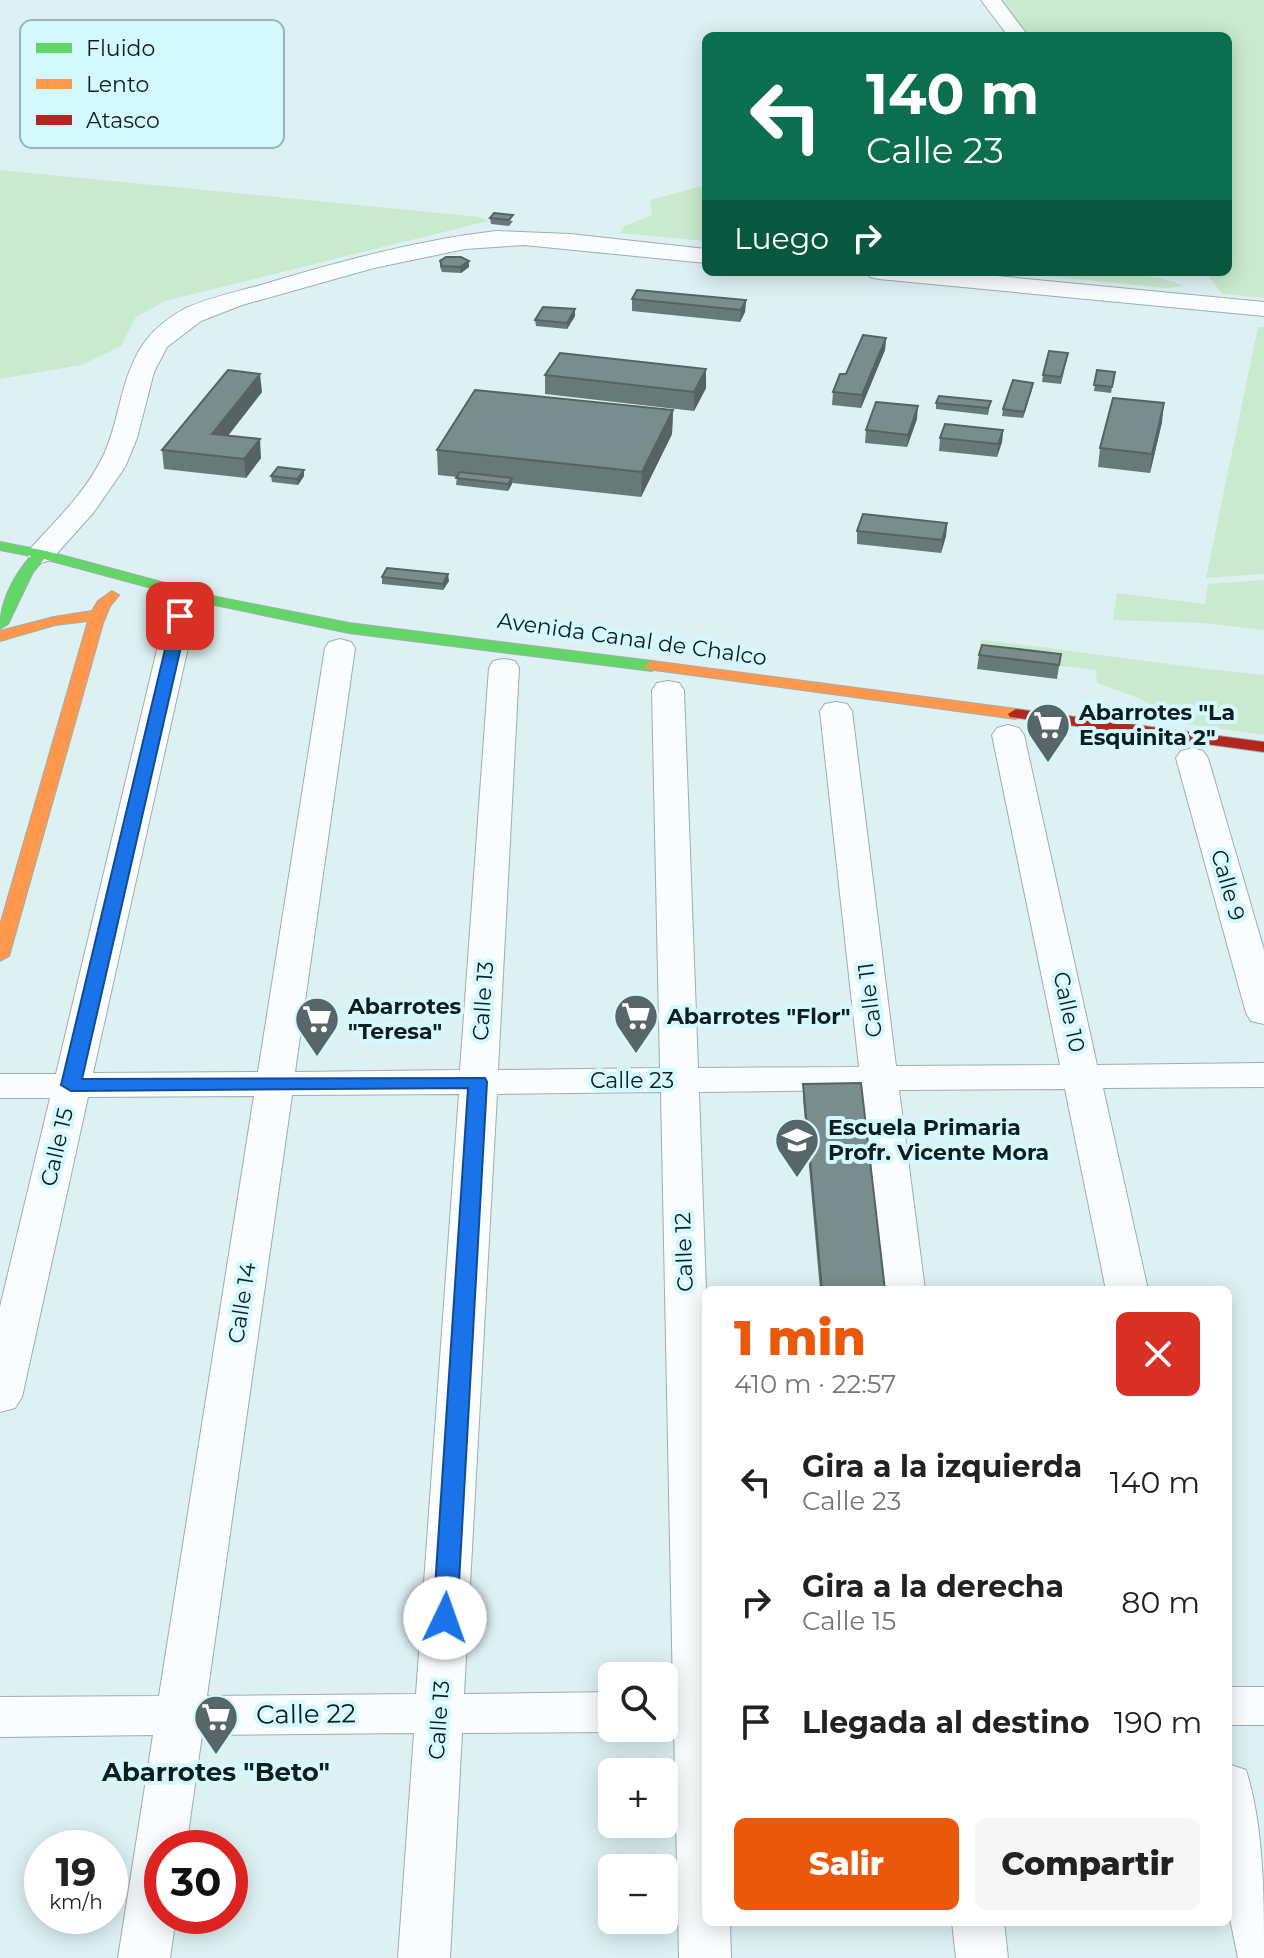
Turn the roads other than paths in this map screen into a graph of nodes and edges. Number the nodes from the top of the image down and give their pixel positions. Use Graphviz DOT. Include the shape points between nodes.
graph roads {
  1 [pos="991,0"];
  2 [pos="1015,32"];
  3 [pos="702,255"];
  4 [pos="921,276"];
  5 [pos="1264,309"];
  6 [pos="0,546"];
  7 [pos="0,567"];
  8 [pos="36,567"];
  9 [pos="112,595"];
  10 [pos="98,615"];
  11 [pos="181,616"];
  12 [pos="0,624"];
  13 [pos="0,636"];
  14 [pos="340,647"];
  15 [pos="504,668"];
  16 [pos="669,690"];
  17 [pos="836,711"];
  18 [pos="1008,735"];
  19 [pos="1264,747"];
  20 [pos="1192,758"];
  21 [pos="6,912"];
  22 [pos="0,956"];
  23 [pos="1264,1013"];
  24 [pos="1264,1075"];
  25 [pos="1083,1077"];
  26 [pos="879,1079"];
  27 [pos="679,1080"];
  28 [pos="478,1082"];
  29 [pos="275,1084"];
  30 [pos="71,1085"];
  31 [pos="0,1086"];
  32 [pos="904,1286"];
  33 [pos="1126,1286"];
  34 [pos="0,1397"];
  35 [pos="1232,1706"];
  36 [pos="1264,1706"];
  37 [pos="689,1711"];
  38 [pos="598,1712"];
  39 [pos="439,1713"];
  40 [pos="180,1715"];
  41 [pos="0,1717"];
  42 [pos="1232,1804"];
  43 [pos="702,1912"];
  44 [pos="703,1926"];
  45 [pos="978,1926"];
  46 [pos="144,1958"];
  47 [pos="424,1958"];
  48 [pos="705,1958"];
  49 [pos="982,1958"];
  50 [pos="1264,1958"];
  1 -- 2 [label="street"];
  3 -- 8 [label="street" via="525,227 312,277 198,312 167,331 142,369 118,453 98,490"];
  4 -- 5 [label="street"];
  6 -- 8 [label="main road, Avenida Canal de Chalco"];
  7 -- 8 [label="main road, Avenida Canal de Chalco"];
  8 -- 12 [label="main road"];
  8 -- 19 [label="main road, Avenida Canal de Chalco" via="349,628"];
  9 -- 10 [label="main road"];
  10 -- 13 [label="main road"];
  10 -- 21 [label="main road"];
  11 -- 30 [label="street, Calle 15"];
  14 -- 29 [label="street, Calle 14"];
  15 -- 28 [label="street, Calle 13"];
  16 -- 27 [label="street, Calle 12"];
  17 -- 26 [label="street, Calle 11"];
  18 -- 25 [label="street, Calle 10"];
  20 -- 23 [label="street, Calle 9"];
  21 -- 22 [label="main road"];
  24 -- 25 [label="street, Calle 23"];
  25 -- 26 [label="street, Calle 23"];
  25 -- 33 [label="street, Calle 10"];
  26 -- 27 [label="street, Calle 23"];
  26 -- 32 [label="street, Calle 11"];
  27 -- 28 [label="street, Calle 23"];
  27 -- 37 [label="street, Calle 12"];
  28 -- 29 [label="street, Calle 23"];
  28 -- 39 [label="street, Calle 13"];
  29 -- 30 [label="street, Calle 23"];
  29 -- 40 [label="street, Calle 14"];
  30 -- 31 [label="street, Calle 23"];
  30 -- 34 [label="street, Calle 15"];
  35 -- 36 [label="street"];
  37 -- 43 [label="street, Calle 12"];
  38 -- 39 [label="street, Calle 22"];
  39 -- 40 [label="street, Calle 22"];
  39 -- 47 [label="street, Calle 13"];
  40 -- 41 [label="street, Calle 22"];
  40 -- 46 [label="street, Calle 14"];
  42 -- 50 [label="street"];
  44 -- 48 [label="street, Calle 12"];
  45 -- 49 [label="street"];
}
